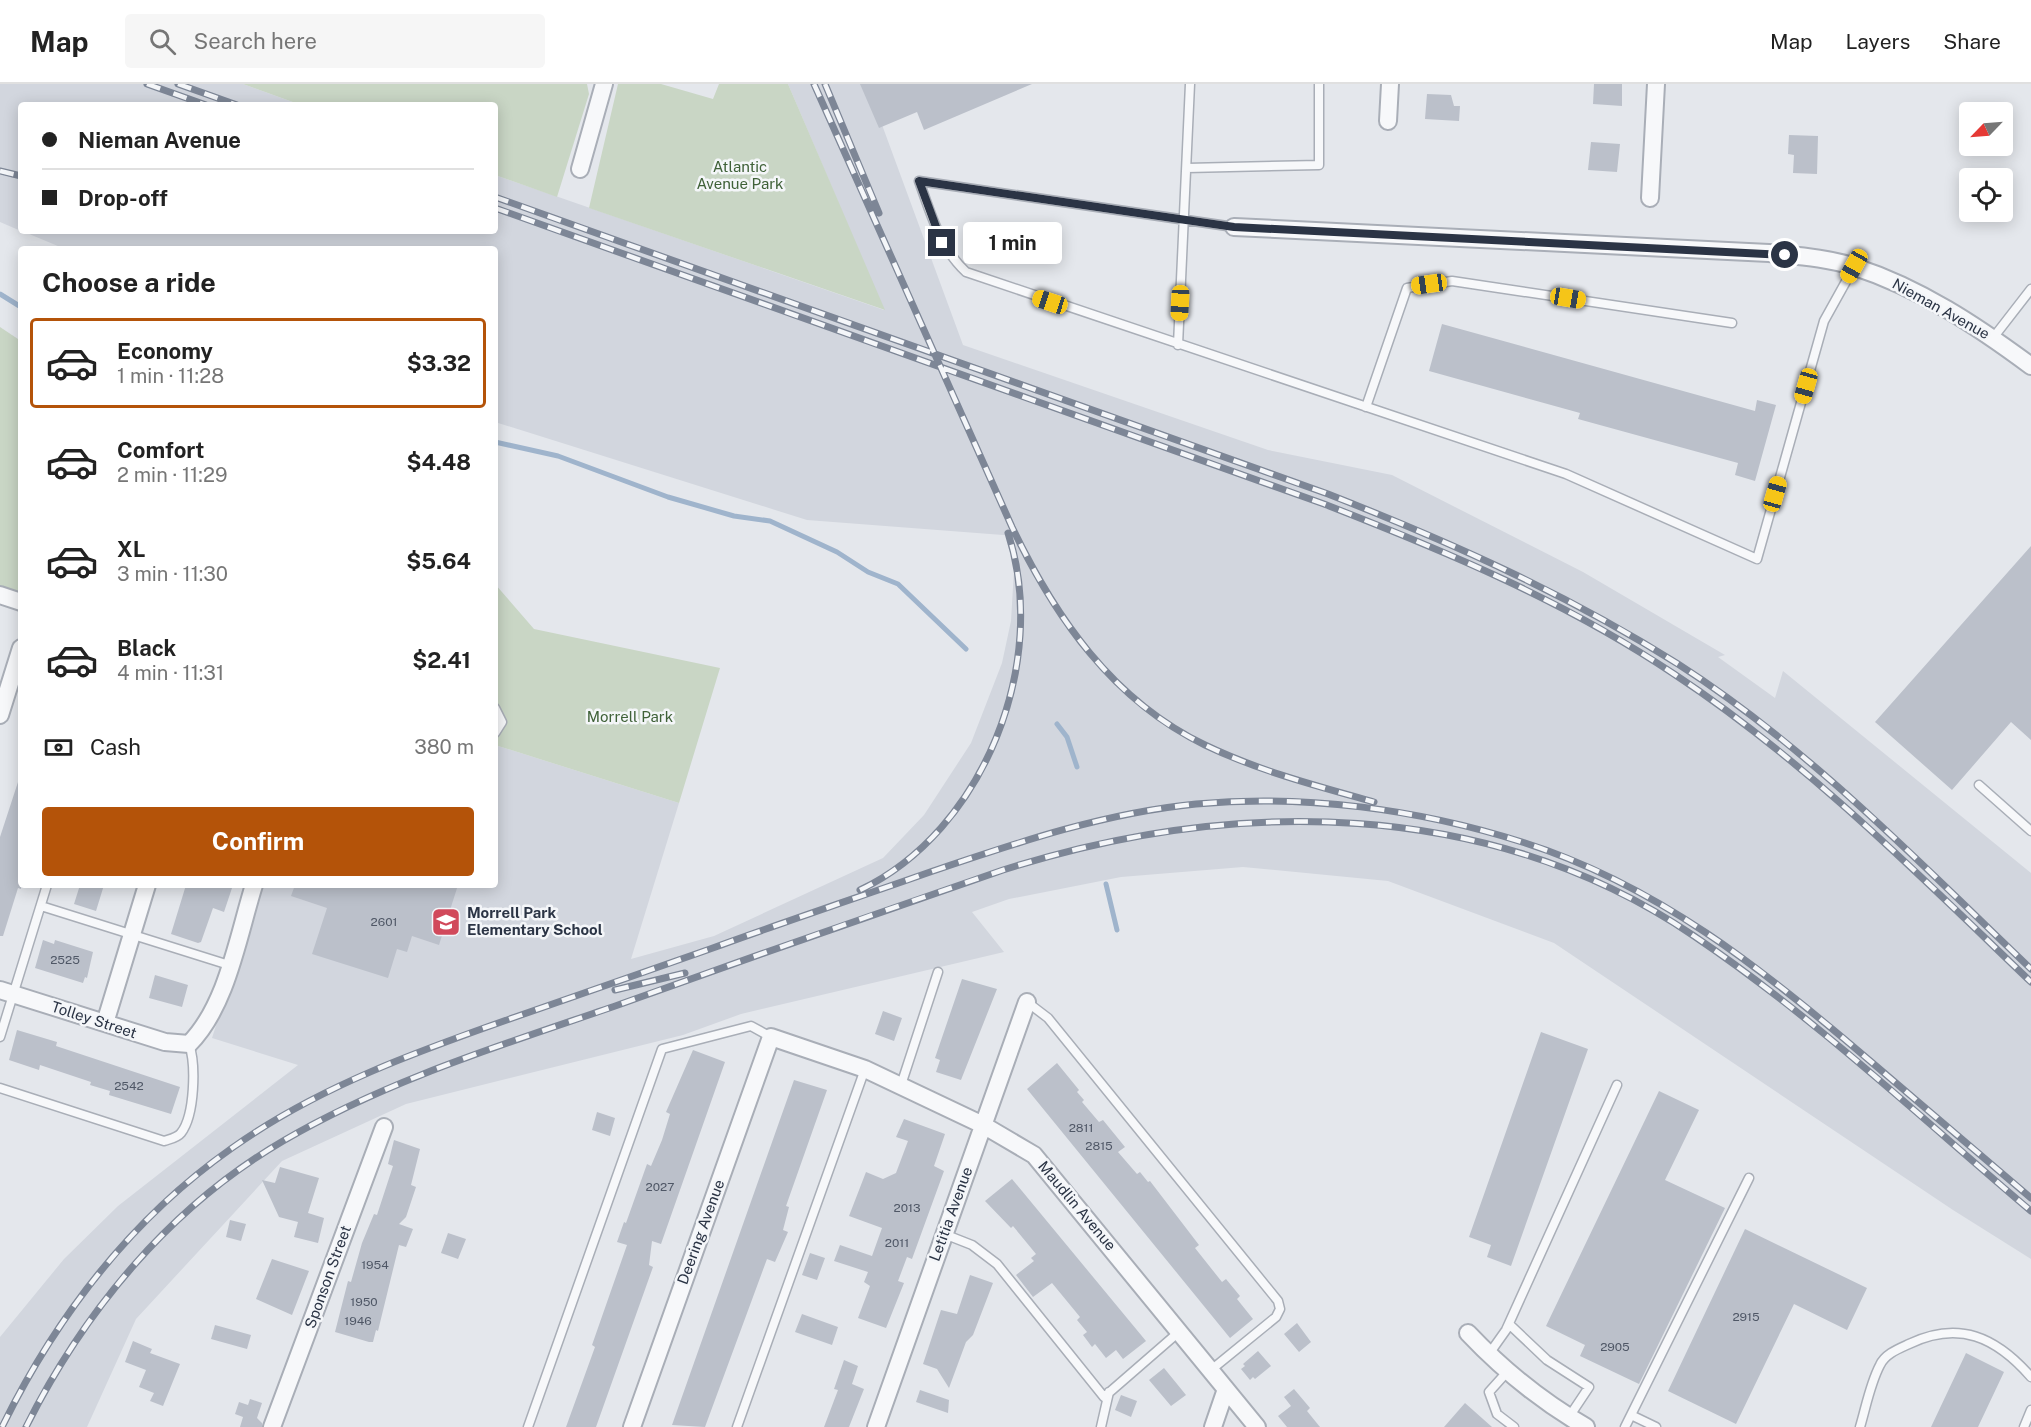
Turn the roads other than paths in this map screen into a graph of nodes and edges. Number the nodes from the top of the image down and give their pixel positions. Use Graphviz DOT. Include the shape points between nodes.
graph roads {
  1 [pos="604,84"];
  2 [pos="1191,84"];
  3 [pos="1319,84"];
  4 [pos="1390,84"];
  5 [pos="1656,84"];
  6 [pos="1388,121"];
  7 [pos="1187,168"];
  8 [pos="580,169"];
  9 [pos="1650,198"];
  10 [pos="1185,220"];
  11 [pos="1234,227"];
  12 [pos="1854,266"];
  13 [pos="2031,289"];
  14 [pos="1732,323"];
  15 [pos="1993,338"];
  16 [pos="1178,345"];
  17 [pos="2031,366"];
  18 [pos="1366,407"];
  19 [pos="0,595"];
  20 [pos="18,601"];
  21 [pos="18,658"];
  22 [pos="0,715"];
  23 [pos="1979,785"];
  24 [pos="2031,831"];
  25 [pos="46,888"];
  26 [pos="146,888"];
  27 [pos="253,888"];
  28 [pos="41,906"];
  29 [pos="132,934"];
  30 [pos="229,965"];
  31 [pos="938,972"];
  32 [pos="7,992"];
  33 [pos="1027,1002"];
  34 [pos="105,1023"];
  35 [pos="0,1037"];
  36 [pos="771,1037"];
  37 [pos="189,1044"];
  38 [pos="865,1068"];
  39 [pos="900,1085"];
  40 [pos="1617,1085"];
  41 [pos="0,1088"];
  42 [pos="983,1125"];
  43 [pos="384,1127"];
  44 [pos="1749,1178"];
  45 [pos="944,1234"];
  46 [pos="1509,1324"];
  47 [pos="1180,1331"];
  48 [pos="1468,1333"];
  49 [pos="1488,1354"];
  50 [pos="1211,1370"];
  51 [pos="1507,1372"];
  52 [pos="2031,1377"];
  53 [pos="1226,1389"];
  54 [pos="1110,1392"];
  55 [pos="2031,1410"];
  56 [pos="1631,1415"];
  57 [pos="1569,1418"];
  58 [pos="272,1427"];
  59 [pos="528,1427"];
  60 [pos="632,1427"];
  61 [pos="737,1427"];
  62 [pos="876,1427"];
  63 [pos="1101,1427"];
  64 [pos="1213,1427"];
  65 [pos="1257,1427"];
  66 [pos="1514,1427"];
  67 [pos="1586,1427"];
  68 [pos="1625,1427"];
  69 [pos="1656,1427"];
  70 [pos="1860,1427"];
  71 [pos="2024,1427"];
  1 -- 8 [label="street"];
  2 -- 7 [label="lane"];
  3 -- 7 [label="lane" via="1319,165"];
  4 -- 6 [label="street"];
  5 -- 9 [label="street"];
  7 -- 10 [label="lane"];
  10 -- 11 [label="lane"];
  10 -- 16 [label="lane"];
  10 -- 16 [label="lane" via="919,181 942,243 966,272"];
  11 -- 12 [label="street, Nieman Avenue" via="1769,253"];
  12 -- 15 [label="street, Nieman Avenue" via="1906,287"];
  12 -- 18 [label="lane" via="1824,321 1757,559 1566,474"];
  13 -- 15 [label="lane"];
  14 -- 18 [label="lane" via="1452,281 1407,288"];
  15 -- 17 [label="street, Nieman Avenue"];
  16 -- 18 [label="lane"];
  19 -- 20 [label="street"];
  21 -- 22 [label="street"];
  23 -- 24 [label="lane"];
  25 -- 28 [label="lane"];
  26 -- 29 [label="street"];
  27 -- 30 [label="street"];
  28 -- 29 [label="lane"];
  28 -- 32 [label="lane"];
  29 -- 30 [label="lane"];
  29 -- 34 [label="street"];
  30 -- 37 [label="street" via="218,1004 208,1023"];
  31 -- 39 [label="lane"];
  32 -- 34 [label="street, Tolley Street"];
  32 -- 35 [label="lane"];
  33 -- 42 [label="street, Letitia Avenue"];
  33 -- 50 [label="lane" via="1048,1018 1278,1301 1280,1310 1276,1317"];
  34 -- 37 [label="street, Tolley Street" via="165,1042"];
  36 -- 38 [label="street, Maudlin Avenue"];
  36 -- 59 [label="lane" via="751,1026 662,1049"];
  36 -- 60 [label="street, Deering Avenue"];
  37 -- 41 [label="lane" via="194,1080 184,1126 180,1134 164,1141"];
  38 -- 39 [label="street, Maudlin Avenue"];
  38 -- 61 [label="lane"];
  39 -- 42 [label="street, Maudlin Avenue"];
  40 -- 46 [label="lane"];
  42 -- 45 [label="street, Letitia Avenue"];
  42 -- 47 [label="street, Maudlin Avenue" via="1020,1145 1047,1168"];
  43 -- 58 [label="street, Sponson Street"];
  44 -- 56 [label="lane"];
  45 -- 54 [label="lane" via="972,1245 997,1264 1104,1397"];
  45 -- 62 [label="street, Letitia Avenue"];
  46 -- 49 [label="lane"];
  46 -- 57 [label="lane" via="1547,1360 1589,1387"];
  47 -- 50 [label="street, Maudlin Avenue"];
  47 -- 54 [label="lane"];
  48 -- 49 [label="street"];
  49 -- 51 [label="street"];
  50 -- 53 [label="street, Maudlin Avenue"];
  51 -- 57 [label="street"];
  51 -- 66 [label="lane" via="1489,1392 1497,1414"];
  52 -- 70 [label="lane" via="2002,1351 1969,1333 1948,1331 1925,1336 1893,1351 1880,1364"];
  53 -- 64 [label="street"];
  53 -- 65 [label="street, Maudlin Avenue"];
  54 -- 63 [label="lane"];
  55 -- 71 [label="lane"];
  56 -- 68 [label="lane"];
  56 -- 69 [label="lane"];
  57 -- 67 [label="street"];
}
